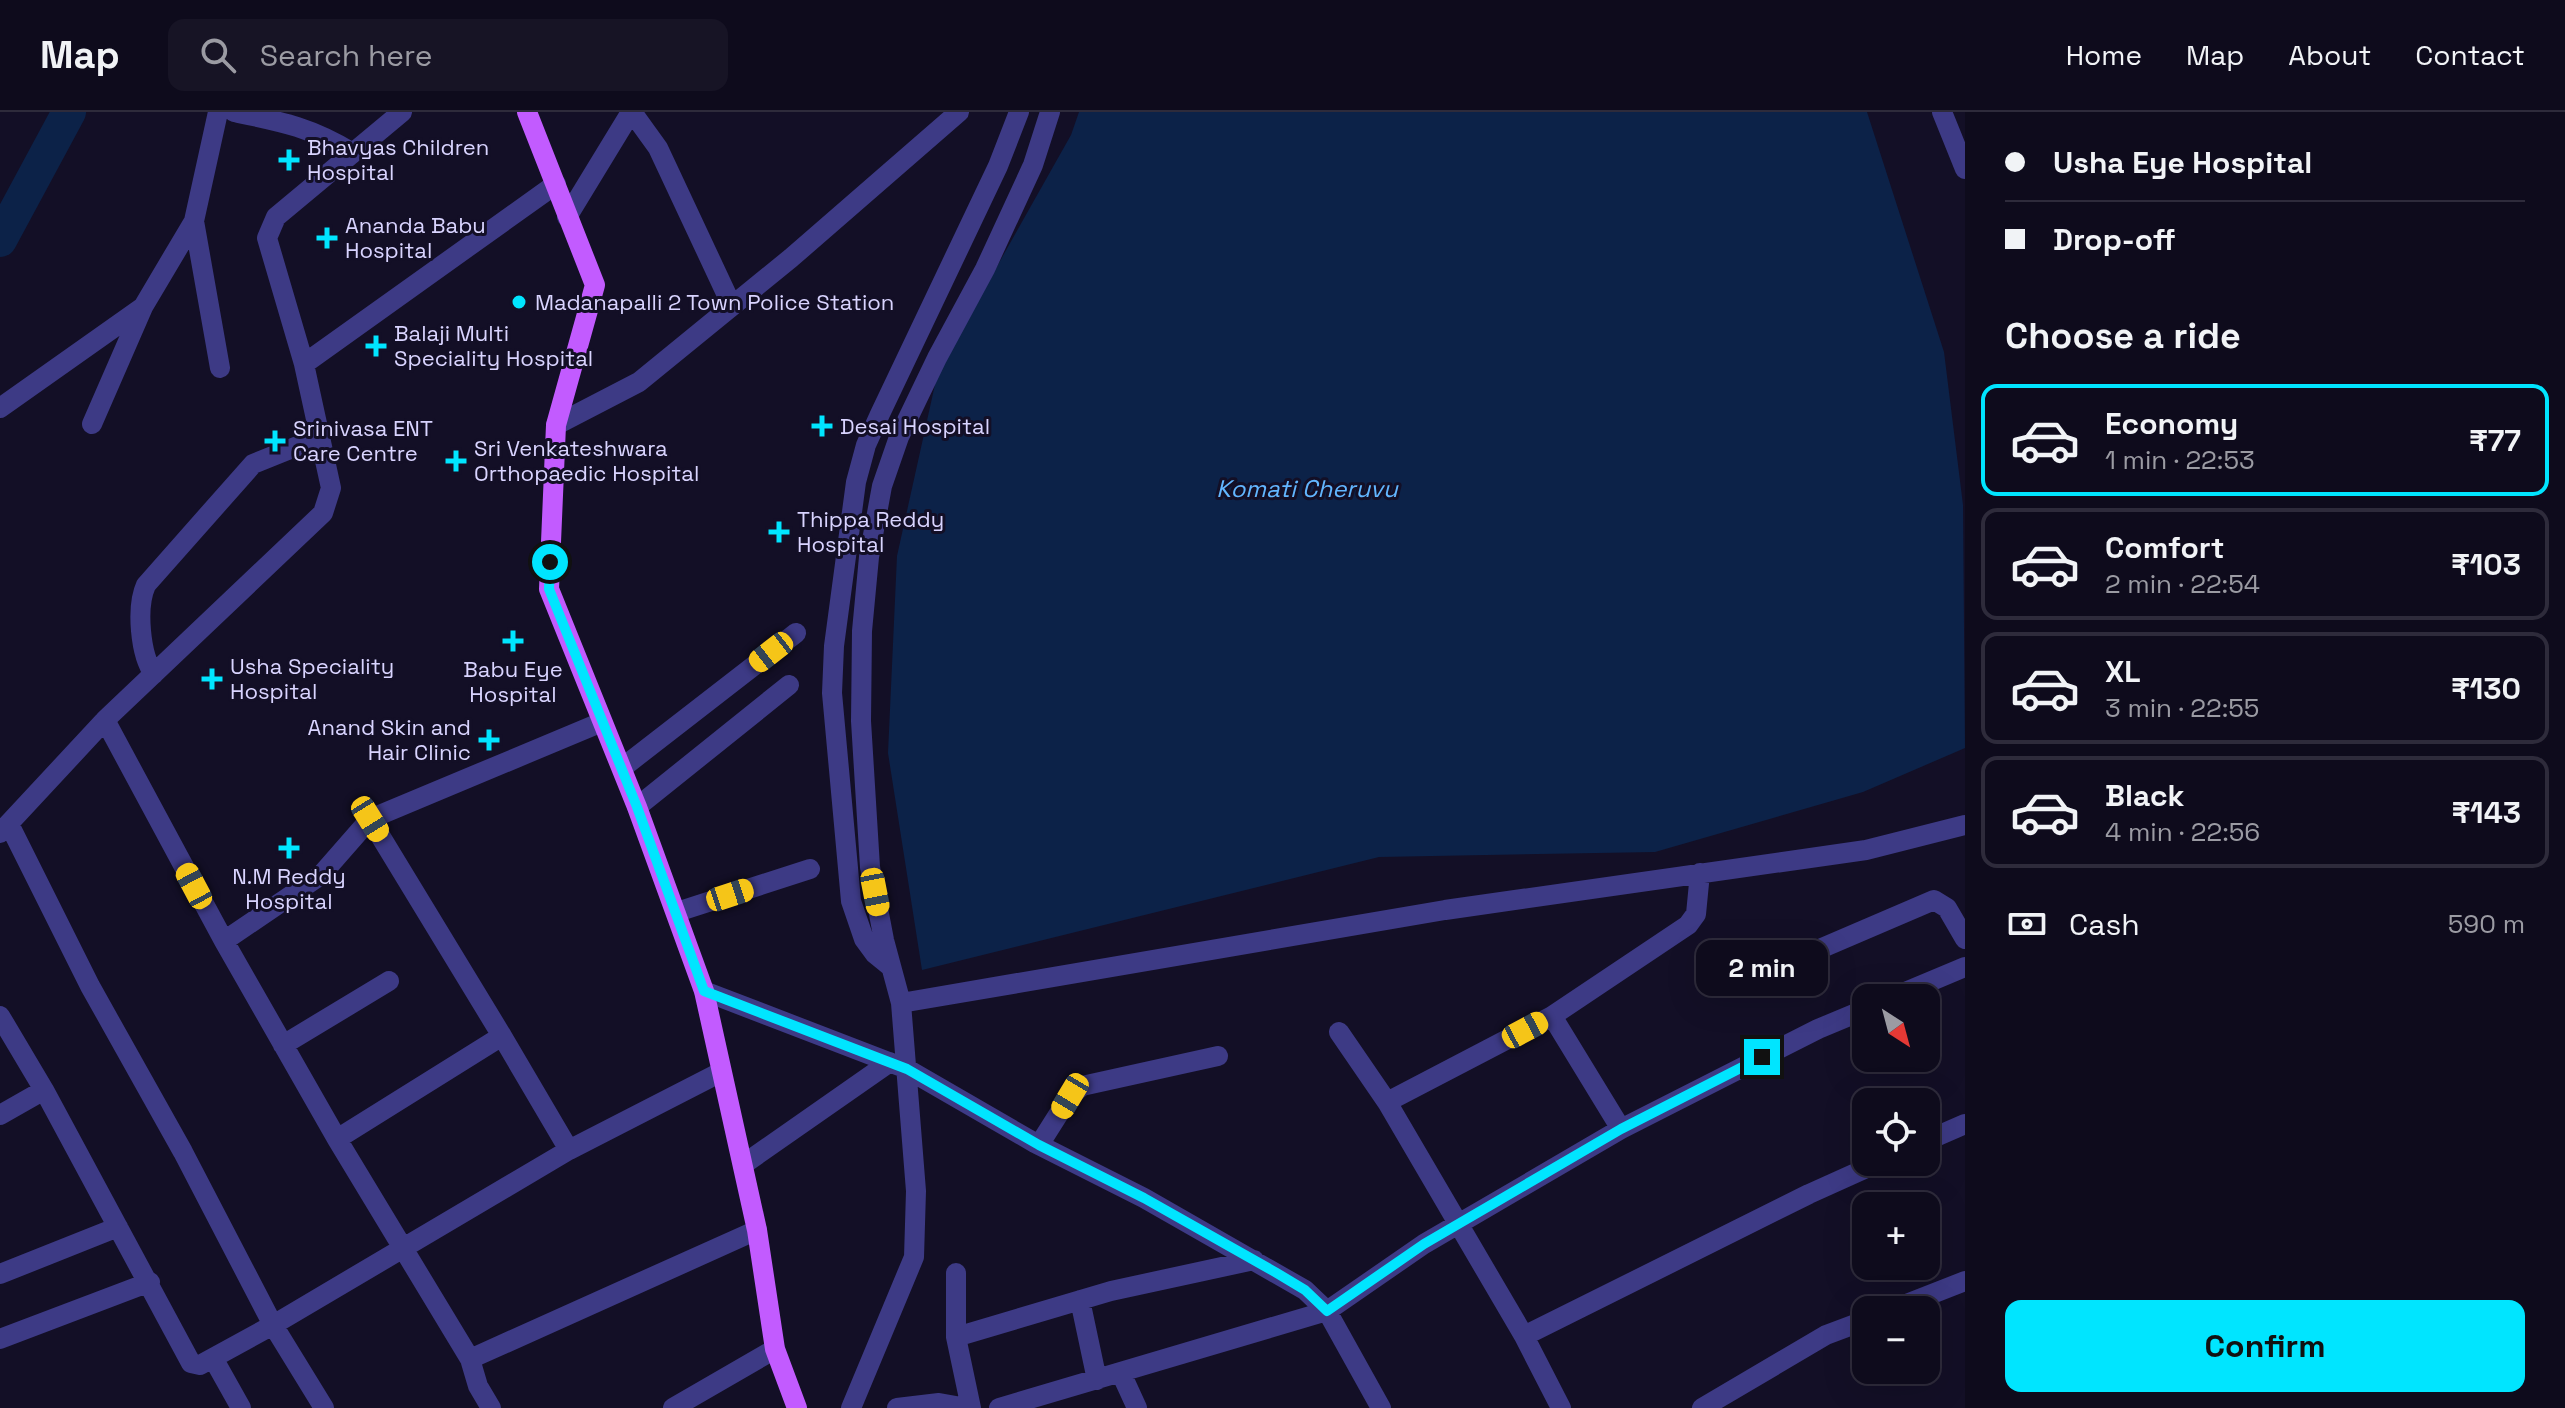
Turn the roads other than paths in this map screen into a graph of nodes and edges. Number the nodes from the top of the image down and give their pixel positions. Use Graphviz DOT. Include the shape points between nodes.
graph roads {
  1 [pos="218,112"];
  2 [pos="234,112"];
  3 [pos="402,112"];
  4 [pos="527,112"];
  5 [pos="631,112"];
  6 [pos="959,112"];
  7 [pos="1019,112"];
  8 [pos="1050,112"];
  9 [pos="1942,112"];
  10 [pos="353,153"];
  11 [pos="1965,169"];
  12 [pos="556,184"];
  13 [pos="567,217"];
  14 [pos="194,221"];
  15 [pos="732,306"];
  16 [pos="143,307"];
  17 [pos="304,364"];
  18 [pos="220,368"];
  19 [pos="0,408"];
  20 [pos="92,424"];
  21 [pos="556,425"];
  22 [pos="320,437"];
  23 [pos="796,633"];
  24 [pos="154,674"];
  25 [pos="789,685"];
  26 [pos="105,720"];
  27 [pos="602,722"];
  28 [pos="622,768"];
  29 [pos="637,807"];
  30 [pos="370,819"];
  31 [pos="1965,825"];
  32 [pos="4,828"];
  33 [pos="810,869"];
  34 [pos="1700,873"];
  35 [pos="677,912"];
  36 [pos="1965,939"];
  37 [pos="224,941"];
  38 [pos="891,967"];
  39 [pos="1965,967"];
  40 [pos="389,981"];
  41 [pos="1743,982"];
  42 [pos="1924,984"];
  43 [pos="704,991"];
  44 [pos="901,1003"];
  45 [pos="1852,1015"];
  46 [pos="0,1016"];
  47 [pos="1552,1016"];
  48 [pos="1339,1032"];
  49 [pos="502,1036"];
  50 [pos="283,1045"];
  51 [pos="1218,1056"];
  52 [pos="898,1066"];
  53 [pos="721,1072"];
  54 [pos="44,1090"];
  55 [pos="1387,1102"];
  56 [pos="0,1115"];
  57 [pos="1965,1124"];
  58 [pos="1621,1129"];
  59 [pos="1940,1135"];
  60 [pos="337,1139"];
  61 [pos="1039,1145"];
  62 [pos="569,1150"];
  63 [pos="744,1164"];
  64 [pos="1852,1175"];
  65 [pos="1460,1224"];
  66 [pos="118,1227"];
  67 [pos="757,1230"];
  68 [pos="404,1248"];
  69 [pos="1254,1260"];
  70 [pos="956,1273"];
  71 [pos="0,1274"];
  72 [pos="1965,1281"];
  73 [pos="150,1282"];
  74 [pos="1927,1296"];
  75 [pos="1080,1300"];
  76 [pos="1327,1311"];
  77 [pos="273,1325"];
  78 [pos="1852,1325"];
  79 [pos="1524,1336"];
  80 [pos="956,1337"];
  81 [pos="0,1339"];
  82 [pos="775,1349"];
  83 [pos="213,1358"];
  84 [pos="470,1359"];
  85 [pos="1121,1373"];
  86 [pos="1097,1380"];
  87 [pos="241,1408"];
  88 [pos="324,1408"];
  89 [pos="491,1408"];
  90 [pos="673,1408"];
  91 [pos="797,1408"];
  92 [pos="851,1408"];
  93 [pos="897,1408"];
  94 [pos="969,1408"];
  95 [pos="999,1408"];
  96 [pos="1137,1408"];
  97 [pos="1381,1408"];
  98 [pos="1561,1408"];
  99 [pos="1702,1408"];
  1 -- 14 [label="street"];
  2 -- 10 [label="street" via="298,125"];
  3 -- 10 [label="street"];
  4 -- 12 [label="main road"];
  5 -- 13 [label="street"];
  5 -- 15 [label="street" via="658,148"];
  6 -- 15 [label="street"];
  7 -- 38 [label="street" via="866,445 856,482 832,693 851,901 864,939"];
  8 -- 38 [label="street" via="1033,165 899,437 882,486 862,631 861,721 870,867"];
  9 -- 11 [label="street"];
  10 -- 17 [label="street" via="276,217 267,238"];
  12 -- 13 [label="main road"];
  12 -- 17 [label="street"];
  13 -- 21 [label="main road" via="595,285"];
  14 -- 16 [label="street"];
  14 -- 18 [label="street"];
  15 -- 21 [label="street" via="639,382"];
  16 -- 19 [label="street"];
  16 -- 20 [label="street"];
  17 -- 22 [label="street"];
  21 -- 27 [label="main road" via="549,589"];
  22 -- 24 [label="street" via="331,488 323,513"];
  22 -- 24 [label="street" via="253,464 146,585 140,606 144,652"];
  23 -- 28 [label="street"];
  24 -- 26 [label="street"];
  25 -- 29 [label="street"];
  26 -- 32 [label="street"];
  26 -- 37 [label="street"];
  27 -- 28 [label="main road"];
  27 -- 30 [label="street"];
  28 -- 29 [label="main road"];
  29 -- 35 [label="main road"];
  30 -- 37 [label="street" via="321,875"];
  30 -- 49 [label="street"];
  31 -- 34 [label="street" via="1866,850"];
  32 -- 77 [label="street"];
  33 -- 35 [label="street"];
  34 -- 44 [label="street" via="1445,910"];
  34 -- 47 [label="street" via="1696,914 1688,925"];
  35 -- 43 [label="main road"];
  36 -- 41 [label="street" via="1947,908 1934,900"];
  37 -- 50 [label="street"];
  38 -- 44 [label="street"];
  39 -- 42 [label="street"];
  40 -- 50 [label="street"];
  43 -- 52 [label="street"];
  43 -- 53 [label="main road"];
  44 -- 52 [label="street"];
  45 -- 58 [label="street"];
  46 -- 54 [label="street"];
  47 -- 55 [label="street"];
  47 -- 58 [label="street"];
  48 -- 55 [label="street"];
  49 -- 60 [label="street"];
  49 -- 62 [label="street"];
  50 -- 60 [label="street"];
  51 -- 61 [label="street" via="1082,1086"];
  52 -- 61 [label="street"];
  52 -- 63 [label="street"];
  52 -- 92 [label="street" via="916,1191 914,1257"];
  53 -- 62 [label="street"];
  53 -- 63 [label="main road"];
  54 -- 56 [label="street"];
  54 -- 66 [label="street"];
  55 -- 65 [label="street"];
  57 -- 59 [label="street"];
  58 -- 65 [label="street"];
  60 -- 68 [label="street"];
  61 -- 69 [label="street"];
  62 -- 68 [label="street"];
  63 -- 67 [label="main road"];
  64 -- 79 [label="street"];
  65 -- 76 [label="street"];
  65 -- 79 [label="street"];
  66 -- 71 [label="street"];
  66 -- 73 [label="street"];
  67 -- 82 [label="main road"];
  67 -- 84 [label="street"];
  68 -- 77 [label="street"];
  68 -- 84 [label="street"];
  69 -- 75 [label="street"];
  69 -- 76 [label="street" via="1305,1290"];
  70 -- 80 [label="street"];
  72 -- 74 [label="street"];
  73 -- 81 [label="street"];
  73 -- 83 [label="street" via="191,1363"];
  75 -- 80 [label="street"];
  75 -- 86 [label="street"];
  76 -- 85 [label="street"];
  76 -- 97 [label="street"];
  77 -- 83 [label="street"];
  77 -- 88 [label="street"];
  78 -- 99 [label="street" via="1826,1335"];
  79 -- 98 [label="street"];
  80 -- 94 [label="street"];
  82 -- 90 [label="street"];
  82 -- 91 [label="main road"];
  83 -- 87 [label="street"];
  84 -- 89 [label="street"];
  85 -- 86 [label="street"];
  85 -- 96 [label="street"];
  86 -- 95 [label="street"];
  93 -- 94 [label="street" via="939,1403"];
}
